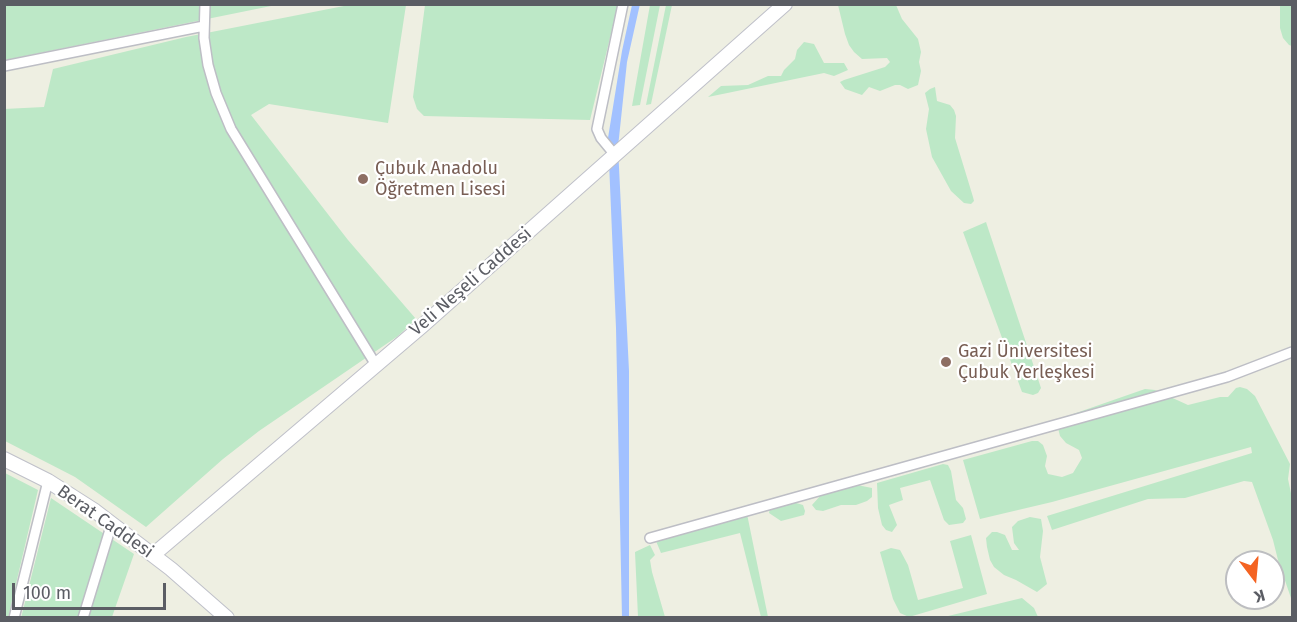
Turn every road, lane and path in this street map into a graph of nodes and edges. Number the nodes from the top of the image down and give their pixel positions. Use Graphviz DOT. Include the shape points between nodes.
graph roads {
  1 [pos="205,4"];
  2 [pos="623,4"];
  3 [pos="785,4"];
  4 [pos="204,26"];
  5 [pos="4,66"];
  6 [pos="615,156"];
  7 [pos="1293,352"];
  8 [pos="376,365"];
  9 [pos="4,459"];
  10 [pos="48,482"];
  11 [pos="112,523"];
  12 [pos="650,538"];
  13 [pos="153,555"];
  14 [pos="14,618"];
  15 [pos="83,618"];
  16 [pos="227,618"];
  1 -- 4 [label="street"];
  2 -- 6 [label="street" via="597,129"];
  3 -- 6 [label="street, Veli Neşeli Caddesi"];
  4 -- 5 [label="street"];
  4 -- 8 [label="street" via="211,80 231,129"];
  6 -- 8 [label="street, Veli Neşeli Caddesi"];
  7 -- 12 [label="street" via="1227,377"];
  8 -- 13 [label="street, Veli Neşeli Caddesi"];
  9 -- 10 [label="street, Berat Caddesi"];
  10 -- 11 [label="street, Berat Caddesi"];
  10 -- 14 [label="street"];
  11 -- 13 [label="street, Berat Caddesi"];
  11 -- 15 [label="street"];
  13 -- 16 [label="street, Berat Caddesi"];
}
